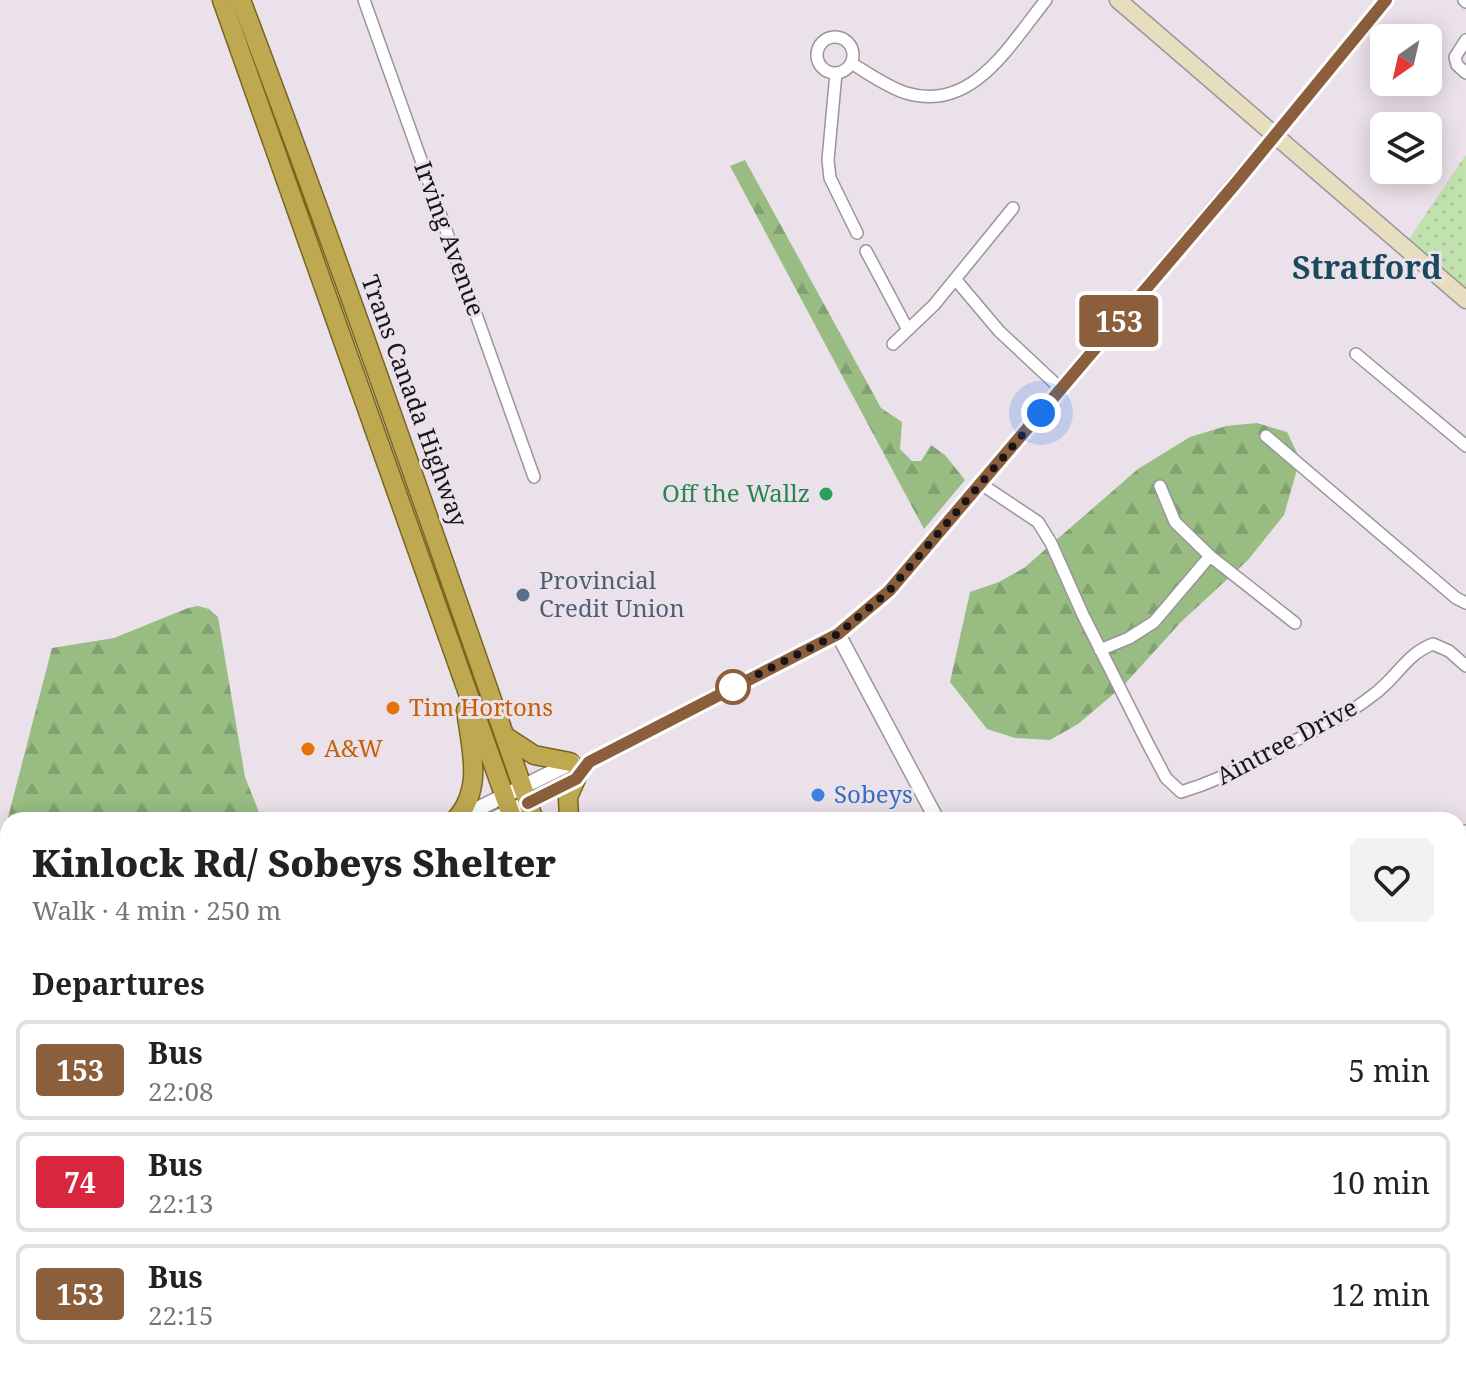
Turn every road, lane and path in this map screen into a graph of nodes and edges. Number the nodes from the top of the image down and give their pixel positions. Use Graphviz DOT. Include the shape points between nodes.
graph roads {
  1 [pos="222,0"];
  2 [pos="364,0"];
  3 [pos="1046,0"];
  4 [pos="1118,0"];
  5 [pos="1386,0"];
  6 [pos="248,5"];
  7 [pos="1466,40"];
  8 [pos="851,63"];
  9 [pos="836,73"];
  10 [pos="1466,73"];
  11 [pos="1275,136"];
  12 [pos="1013,208"];
  13 [pos="857,233"];
  14 [pos="866,251"];
  15 [pos="956,280"];
  16 [pos="1466,300"];
  17 [pos="908,330"];
  18 [pos="893,344"];
  19 [pos="1356,354"];
  20 [pos="1061,389"];
  21 [pos="1266,436"];
  22 [pos="1466,446"];
  23 [pos="534,477"];
  24 [pos="981,484"];
  25 [pos="1160,486"];
  26 [pos="1210,556"];
  27 [pos="1466,603"];
  28 [pos="1295,623"];
  29 [pos="838,634"];
  30 [pos="1100,650"];
  31 [pos="1466,666"];
  32 [pos="463,680"];
  33 [pos="505,736"];
  34 [pos="573,771"];
  35 [pos="528,803"];
  36 [pos="509,809"];
  37 [pos="463,812"];
  38 [pos="569,812"];
  39 [pos="933,812"];
  1 -- 32 [label="highway, Trans Canada Highway"];
  2 -- 23 [label="street, Irving Avenue"];
  3 -- 8 [label="street" via="985,73 949,95 903,92"];
  4 -- 11 [label="main road"];
  5 -- 11 [label="street"];
  6 -- 33 [label="highway, Trans Canada Highway"];
  7 -- 10 [label="street" via="1455,57"];
  8 -- 9 [label="street"];
  8 -- 9 [label="street" via="853,52 847,42 826,39 818,48 818,60 825,70"];
  9 -- 13 [label="street" via="830,178"];
  11 -- 16 [label="main road"];
  11 -- 20 [label="street"];
  12 -- 15 [label="street"];
  14 -- 17 [label="street"];
  15 -- 17 [label="street"];
  15 -- 20 [label="street" via="999,331"];
  17 -- 18 [label="street"];
  19 -- 22 [label="street"];
  20 -- 24 [label="street"];
  21 -- 27 [label="street"];
  24 -- 29 [label="street" via="889,591"];
  24 -- 30 [label="street" via="1038,522"];
  25 -- 26 [label="street" via="1175,522"];
  26 -- 28 [label="street"];
  26 -- 30 [label="street" via="1154,622"];
  29 -- 34 [label="street"];
  29 -- 39 [label="street"];
  30 -- 31 [label="street, Aintree Drive" via="1166,778 1181,792 1218,781 1339,718 1375,694 1422,648 1433,644"];
  32 -- 36 [label="highway, Trans Canada Highway"];
  32 -- 37 [label="highway" via="474,779"];
  33 -- 34 [label="highway"];
  33 -- 35 [label="highway, Trans Canada Highway"];
  34 -- 35 [label="street"];
  34 -- 38 [label="highway"];
  35 -- 36 [label="street"];
}
